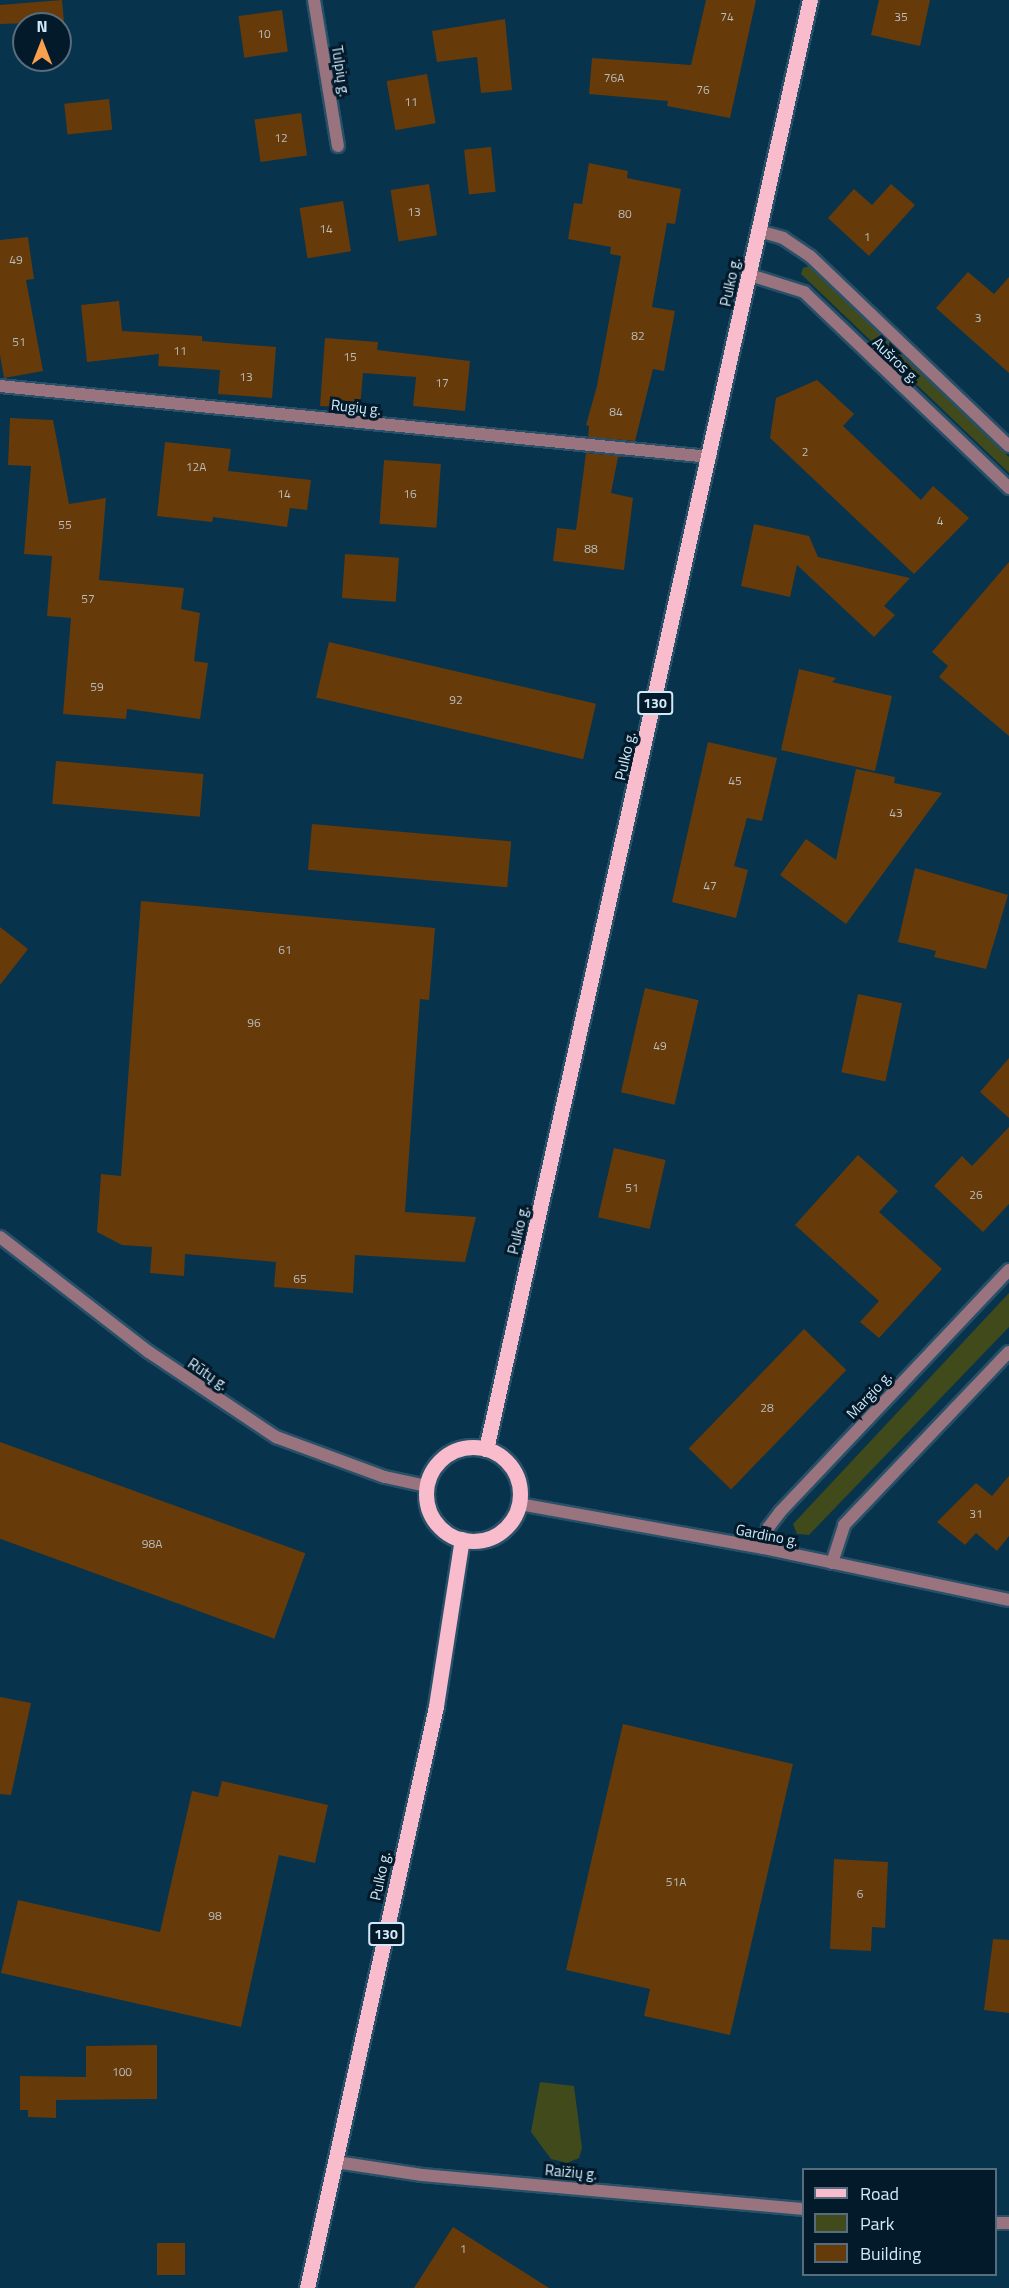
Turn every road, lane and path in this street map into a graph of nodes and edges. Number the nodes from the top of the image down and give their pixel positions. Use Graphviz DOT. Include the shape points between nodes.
graph roads {
  1 [pos="314,0"];
  2 [pos="810,0"];
  3 [pos="338,146"];
  4 [pos="759,231"];
  5 [pos="750,275"];
  6 [pos="0,386"];
  7 [pos="1009,446"];
  8 [pos="710,457"];
  9 [pos="1009,488"];
  10 [pos="0,1237"];
  11 [pos="1009,1270"];
  12 [pos="1009,1352"];
  13 [pos="486,1449"];
  14 [pos="427,1486"];
  15 [pos="519,1504"];
  16 [pos="462,1539"];
  17 [pos="764,1548"];
  18 [pos="832,1563"];
  19 [pos="1009,1600"];
  20 [pos="336,2162"];
  21 [pos="802,2209"];
  22 [pos="307,2288"];
  1 -- 3 [label="street, Tulpių g."];
  2 -- 4 [label="main road, Pulko g. / 130"];
  4 -- 5 [label="main road, Pulko g. / 130"];
  4 -- 7 [label="street, Aušros g." via="783,238 810,256"];
  5 -- 8 [label="main road, Pulko g. / 130"];
  5 -- 9 [label="street, Aušros g." via="804,292"];
  6 -- 8 [label="street, Rugių g."];
  8 -- 13 [label="main road, Pulko g. / 130"];
  10 -- 14 [label="street, Rūtų g." via="149,1353 276,1437 385,1477"];
  11 -- 17 [label="street, Margio g." via="780,1512 768,1528"];
  12 -- 18 [label="street" via="844,1525"];
  13 -- 14 [label="main road" via="471,1447 442,1459"];
  13 -- 15 [label="main road" via="509,1464 520,1490"];
  14 -- 16 [label="main road" via="426,1500 438,1525"];
  15 -- 16 [label="main road" via="513,1518 498,1533 477,1541"];
  15 -- 17 [label="street, Gardino g."];
  16 -- 20 [label="main road, Pulko g. / 130" via="436,1706"];
  17 -- 18 [label="street, Gardino g."];
  18 -- 19 [label="street, Gardino g."];
  20 -- 21 [label="street, Raižių g." via="422,2175"];
  20 -- 22 [label="main road, Pulko g. / 130"];
}
